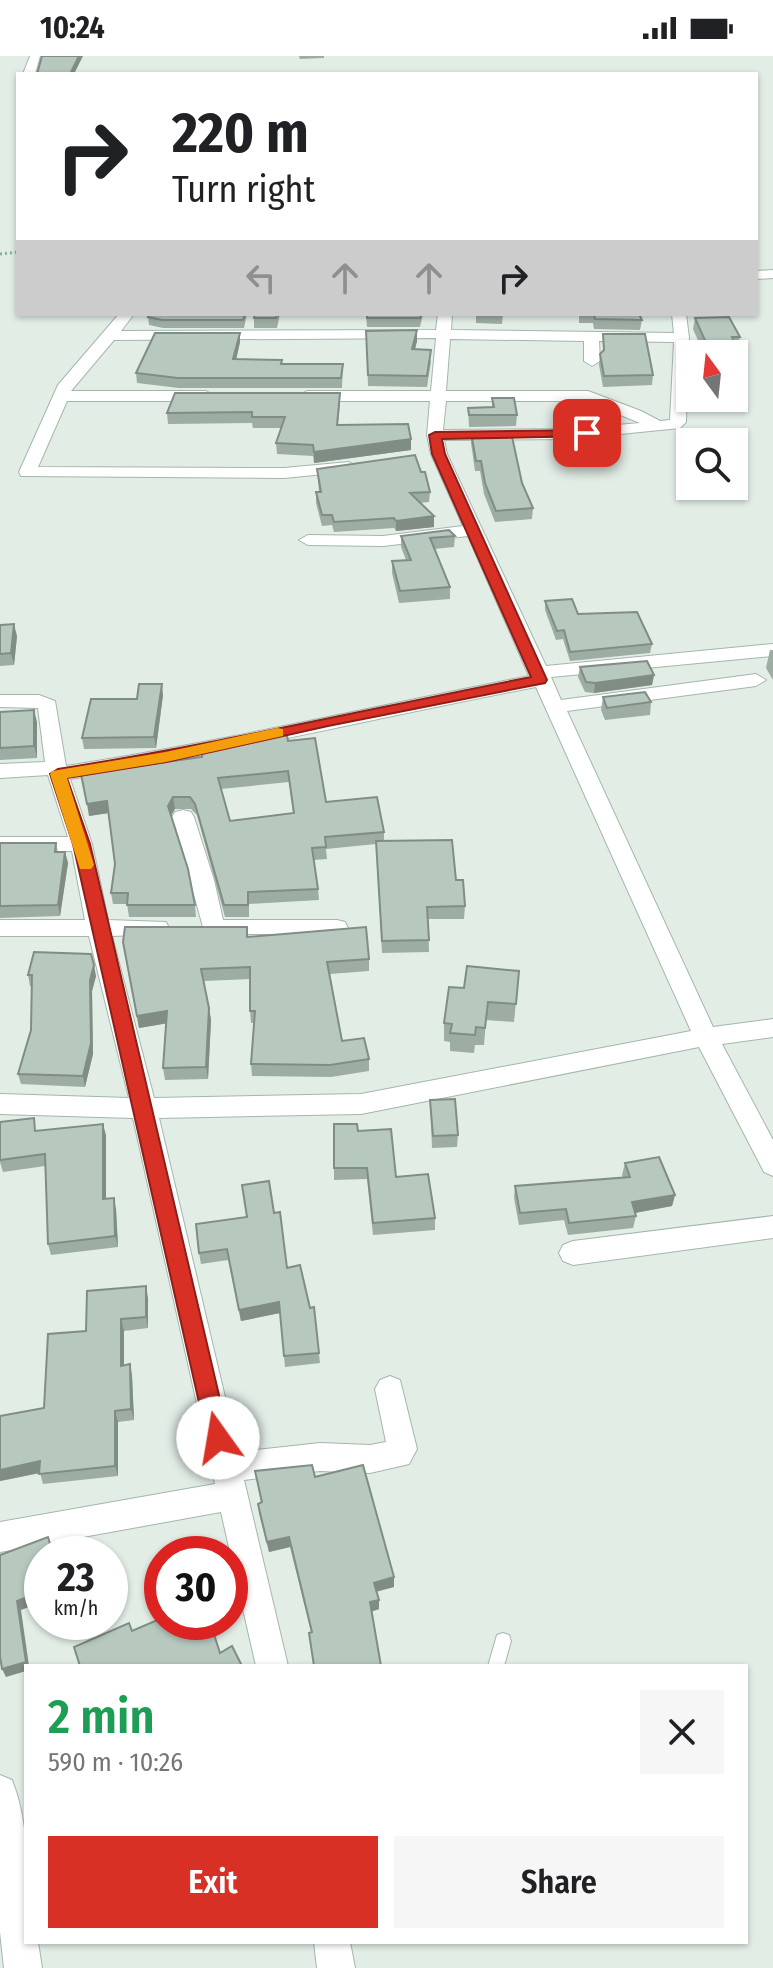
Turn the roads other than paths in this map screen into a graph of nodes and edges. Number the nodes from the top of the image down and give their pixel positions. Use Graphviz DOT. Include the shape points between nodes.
graph roads {
  1 [pos="126,316"];
  2 [pos="679,316"];
  3 [pos="444,324"];
  4 [pos="111,336"];
  5 [pos="591,337"];
  6 [pos="682,338"];
  7 [pos="592,361"];
  8 [pos="61,396"];
  9 [pos="218,396"];
  10 [pos="296,396"];
  11 [pos="438,397"];
  12 [pos="656,426"];
  13 [pos="437,445"];
  14 [pos="418,457"];
  15 [pos="370,465"];
  16 [pos="475,530"];
  17 [pos="308,540"];
  18 [pos="773,650"];
  19 [pos="538,677"];
  20 [pos="756,680"];
  21 [pos="0,701"];
  22 [pos="553,707"];
  23 [pos="0,771"];
  24 [pos="57,771"];
  25 [pos="183,817"];
  26 [pos="0,844"];
  27 [pos="81,844"];
  28 [pos="0,928"];
  29 [pos="98,928"];
  30 [pos="213,928"];
  31 [pos="337,928"];
  32 [pos="773,1028"];
  33 [pos="706,1037"];
  34 [pos="0,1104"];
  35 [pos="144,1108"];
  36 [pos="773,1165"];
  37 [pos="773,1227"];
  38 [pos="573,1253"];
  39 [pos="390,1389"];
  40 [pos="228,1482"];
  41 [pos="0,1537"];
  42 [pos="503,1641"];
  43 [pos="272,1664"];
  44 [pos="497,1664"];
  45 [pos="0,1792"];
  46 [pos="332,1944"];
  47 [pos="23,1968"];
  48 [pos="336,1968"];
  1 -- 4 [label="street"];
  2 -- 6 [label="street"];
  3 -- 4 [label="street"];
  3 -- 5 [label="street"];
  3 -- 11 [label="street"];
  4 -- 8 [label="street"];
  5 -- 6 [label="street"];
  5 -- 7 [label="street"];
  6 -- 12 [label="street" via="678,422"];
  8 -- 9 [label="street"];
  8 -- 15 [label="street" via="27,472 284,473"];
  10 -- 11 [label="street"];
  11 -- 12 [label="street" via="588,396"];
  11 -- 13 [label="street"];
  12 -- 13 [label="street"];
  13 -- 14 [label="street"];
  13 -- 16 [label="street"];
  16 -- 17 [label="street" via="383,541"];
  16 -- 19 [label="street"];
  18 -- 19 [label="street"];
  19 -- 22 [label="street"];
  19 -- 24 [label="street" via="166,757"];
  20 -- 22 [label="street"];
  21 -- 24 [label="street" via="48,705"];
  22 -- 33 [label="street"];
  23 -- 24 [label="street"];
  24 -- 27 [label="street"];
  25 -- 30 [label="street"];
  26 -- 27 [label="street"];
  27 -- 29 [label="street"];
  28 -- 29 [label="street"];
  29 -- 30 [label="street"];
  29 -- 35 [label="street"];
  30 -- 31 [label="street"];
  32 -- 33 [label="street"];
  33 -- 35 [label="street" via="361,1104"];
  33 -- 36 [label="street"];
  34 -- 35 [label="street"];
  35 -- 40 [label="street"];
  37 -- 38 [label="street"];
  39 -- 40 [label="street" via="402,1449 398,1454 320,1457"];
  40 -- 41 [label="street"];
  40 -- 43 [label="street"];
  42 -- 44 [label="lane"];
  45 -- 47 [label="street"];
  46 -- 48 [label="street"];
}
